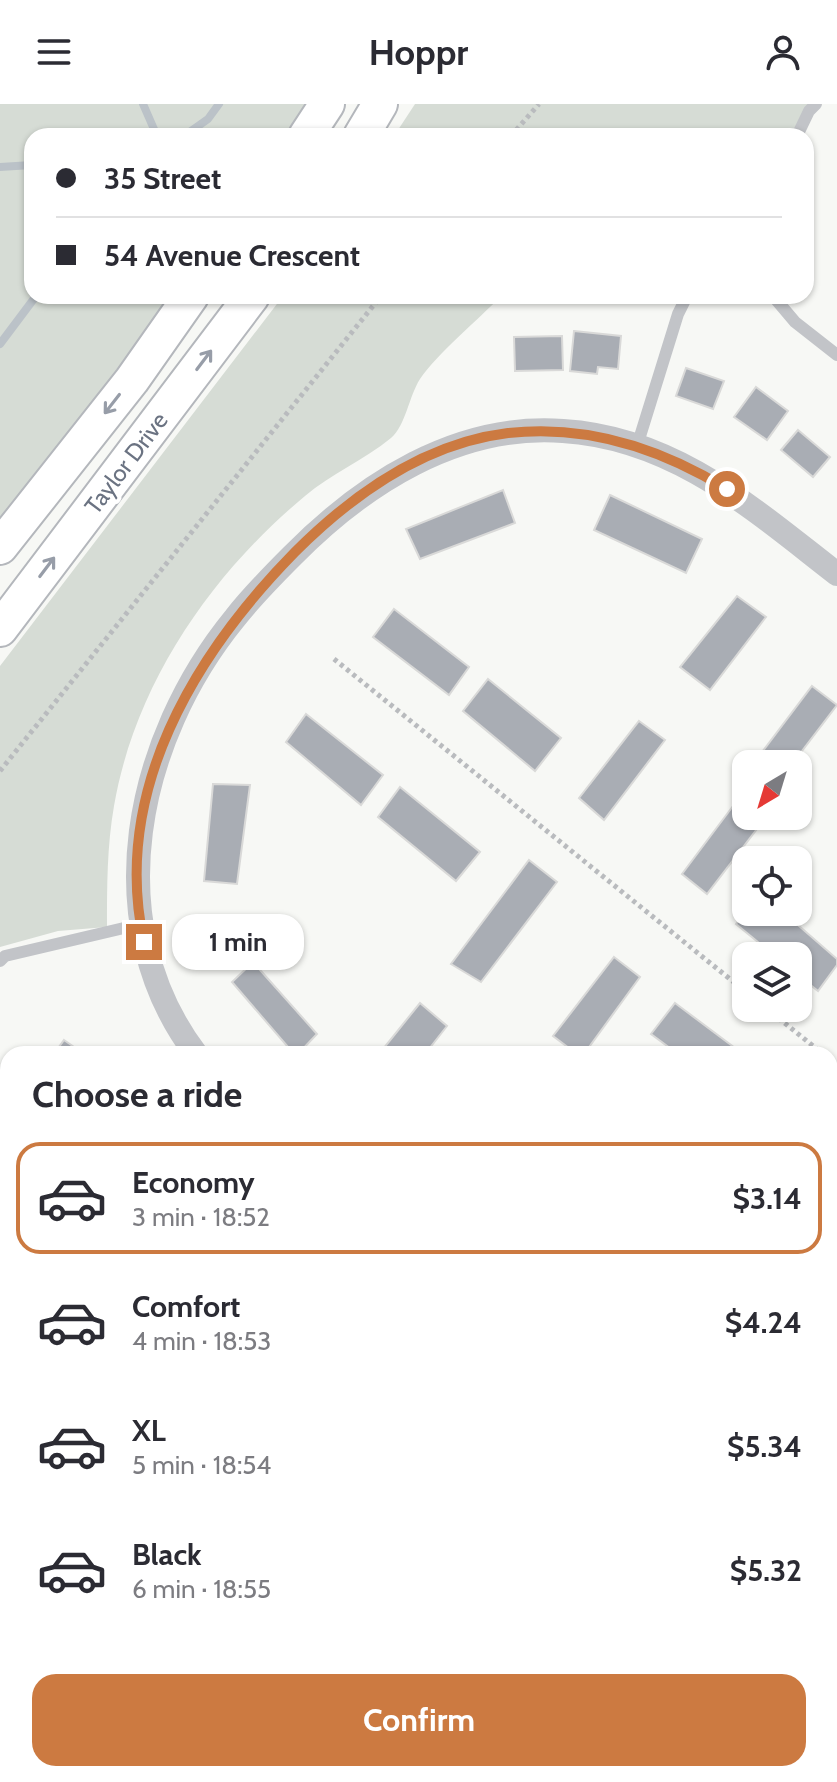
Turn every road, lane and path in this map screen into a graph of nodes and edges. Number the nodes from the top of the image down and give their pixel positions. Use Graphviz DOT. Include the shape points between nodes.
graph roads {
  1 [pos="327,104"];
  2 [pos="380,104"];
  3 [pos="539,104"];
  4 [pos="816,104"];
  5 [pos="311,128"];
  6 [pos="366,128"];
  7 [pos="518,128"];
  8 [pos="801,128"];
  9 [pos="185,304"];
  10 [pos="246,304"];
  11 [pos="375,304"];
  12 [pos="683,304"];
  13 [pos="780,304"];
  14 [pos="837,355"];
  15 [pos="637,446"];
  16 [pos="0,547"];
  17 [pos="837,574"];
  18 [pos="0,629"];
  19 [pos="334,659"];
  20 [pos="0,771"];
  21 [pos="141,924"];
  22 [pos="0,961"];
  23 [pos="732,981"];
  24 [pos="783,1022"];
  25 [pos="191,1046"];
  26 [pos="813,1046"];
  1 -- 5 [label="main road"];
  2 -- 6 [label="main road"];
  3 -- 7 [label="path"];
  4 -- 8 [label="lane"];
  9 -- 16 [label="main road, Taylor Drive, one-way"];
  18 -- 10 [label="main road, Taylor Drive, one-way"];
  11 -- 20 [label="path"];
  12 -- 15 [label="lane"];
  13 -- 14 [label="lane"];
  15 -- 17 [label="street" via="727,489"];
  15 -- 21 [label="street" via="562,430 506,433 465,444 385,477 309,539 234,619 179,705 148,788 136,864"];
  19 -- 23 [label="path"];
  21 -- 22 [label="lane"];
  21 -- 25 [label="street" via="159,990"];
  24 -- 26 [label="path"];
}
